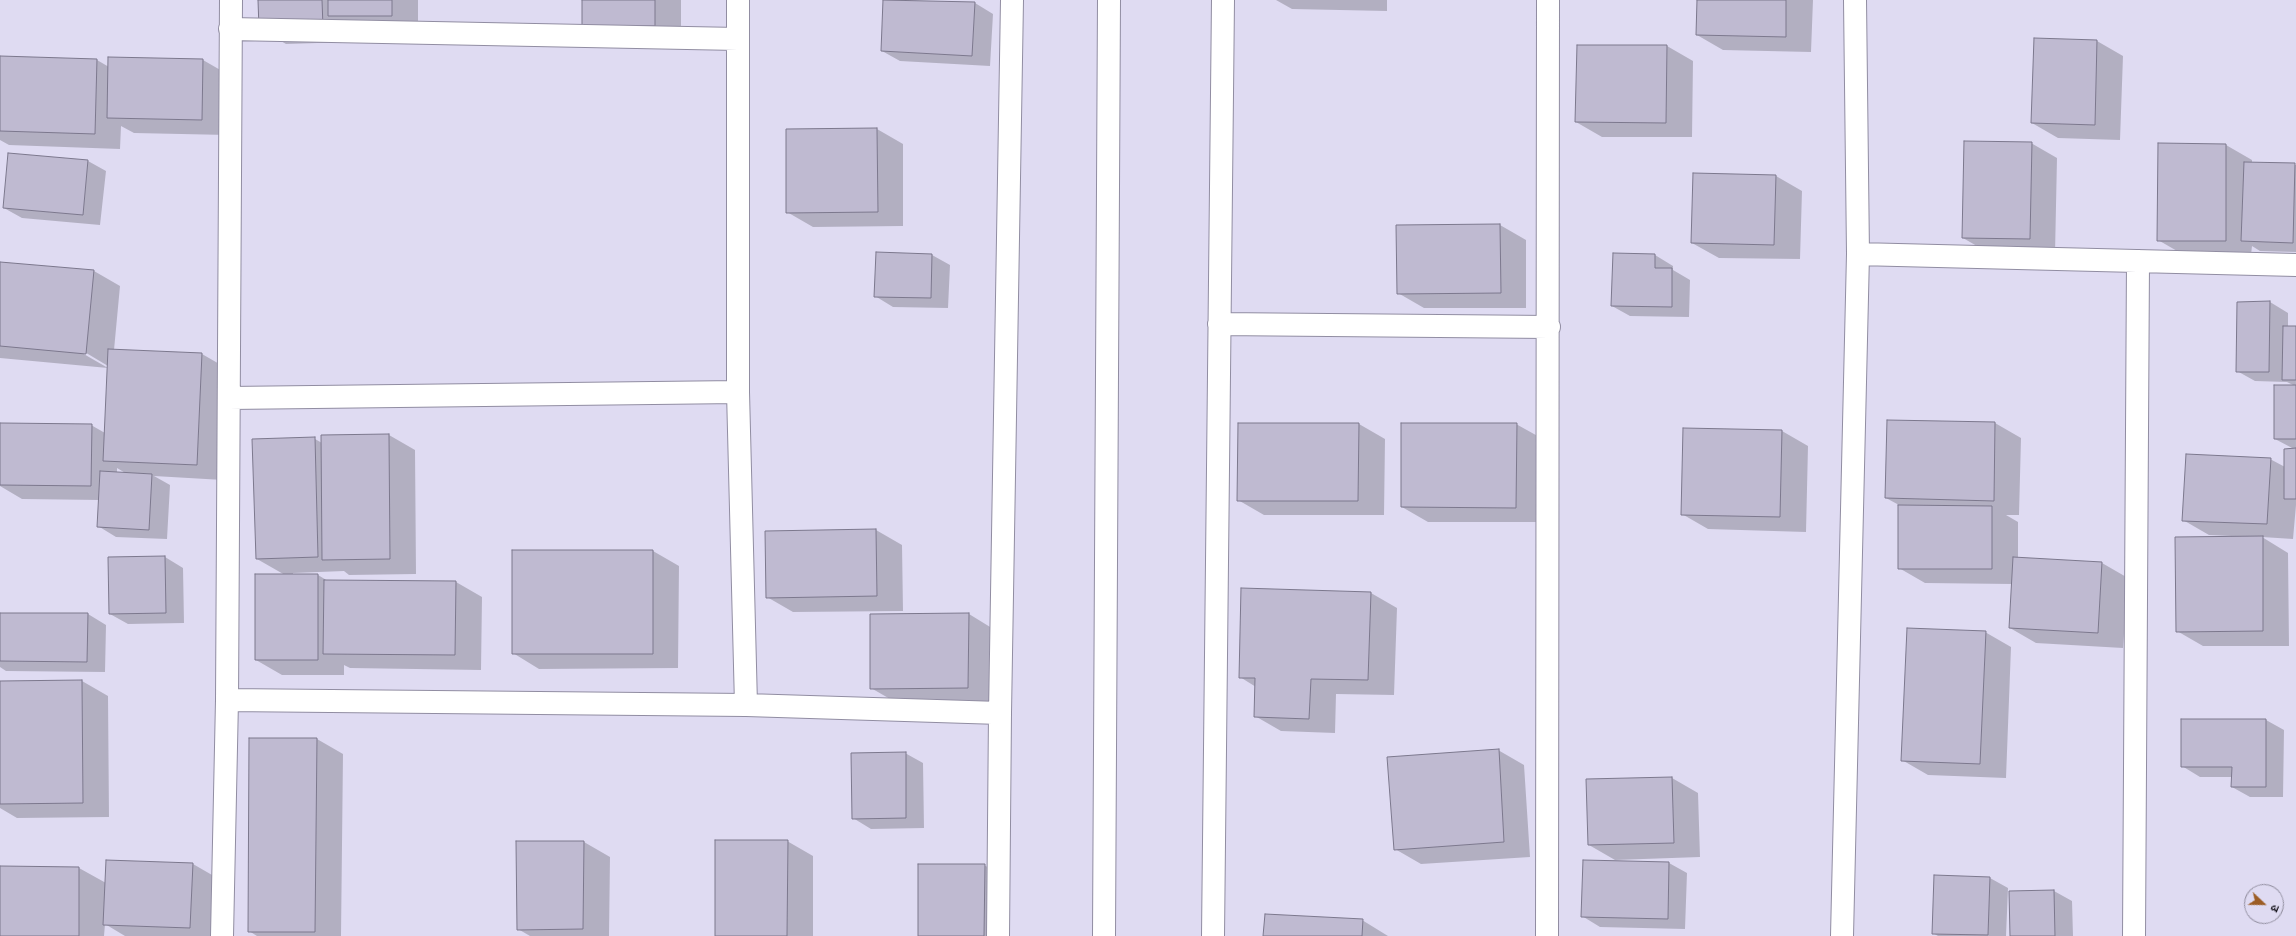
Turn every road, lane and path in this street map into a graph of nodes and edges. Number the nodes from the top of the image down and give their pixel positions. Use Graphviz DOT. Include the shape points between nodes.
graph roads {
  1 [pos="230,0"];
  2 [pos="738,0"];
  3 [pos="1012,0"];
  4 [pos="1109,0"];
  5 [pos="1223,0"];
  6 [pos="1548,0"];
  7 [pos="1855,0"];
  8 [pos="230,29"];
  9 [pos="738,39"];
  10 [pos="1858,254"];
  11 [pos="2138,261"];
  12 [pos="2296,265"];
  13 [pos="1219,324"];
  14 [pos="1549,327"];
  15 [pos="738,392"];
  16 [pos="229,398"];
  17 [pos="227,700"];
  18 [pos="746,705"];
  19 [pos="1000,713"];
  20 [pos="222,936"];
  21 [pos="998,936"];
  22 [pos="1104,936"];
  23 [pos="1213,936"];
  24 [pos="1547,936"];
  25 [pos="1842,936"];
  26 [pos="2134,936"];
  1 -- 8 [label="street"];
  2 -- 9 [label="street"];
  3 -- 19 [label="street"];
  4 -- 22 [label="street"];
  5 -- 13 [label="street"];
  6 -- 14 [label="street"];
  7 -- 10 [label="street"];
  8 -- 9 [label="street"];
  8 -- 16 [label="street"];
  9 -- 15 [label="street"];
  10 -- 11 [label="street"];
  10 -- 25 [label="street"];
  11 -- 12 [label="street"];
  11 -- 26 [label="street"];
  13 -- 14 [label="street"];
  13 -- 23 [label="street"];
  14 -- 24 [label="street"];
  15 -- 16 [label="street"];
  15 -- 18 [label="street"];
  16 -- 17 [label="street"];
  17 -- 18 [label="street"];
  17 -- 20 [label="street"];
  18 -- 19 [label="street"];
  19 -- 21 [label="street"];
}
